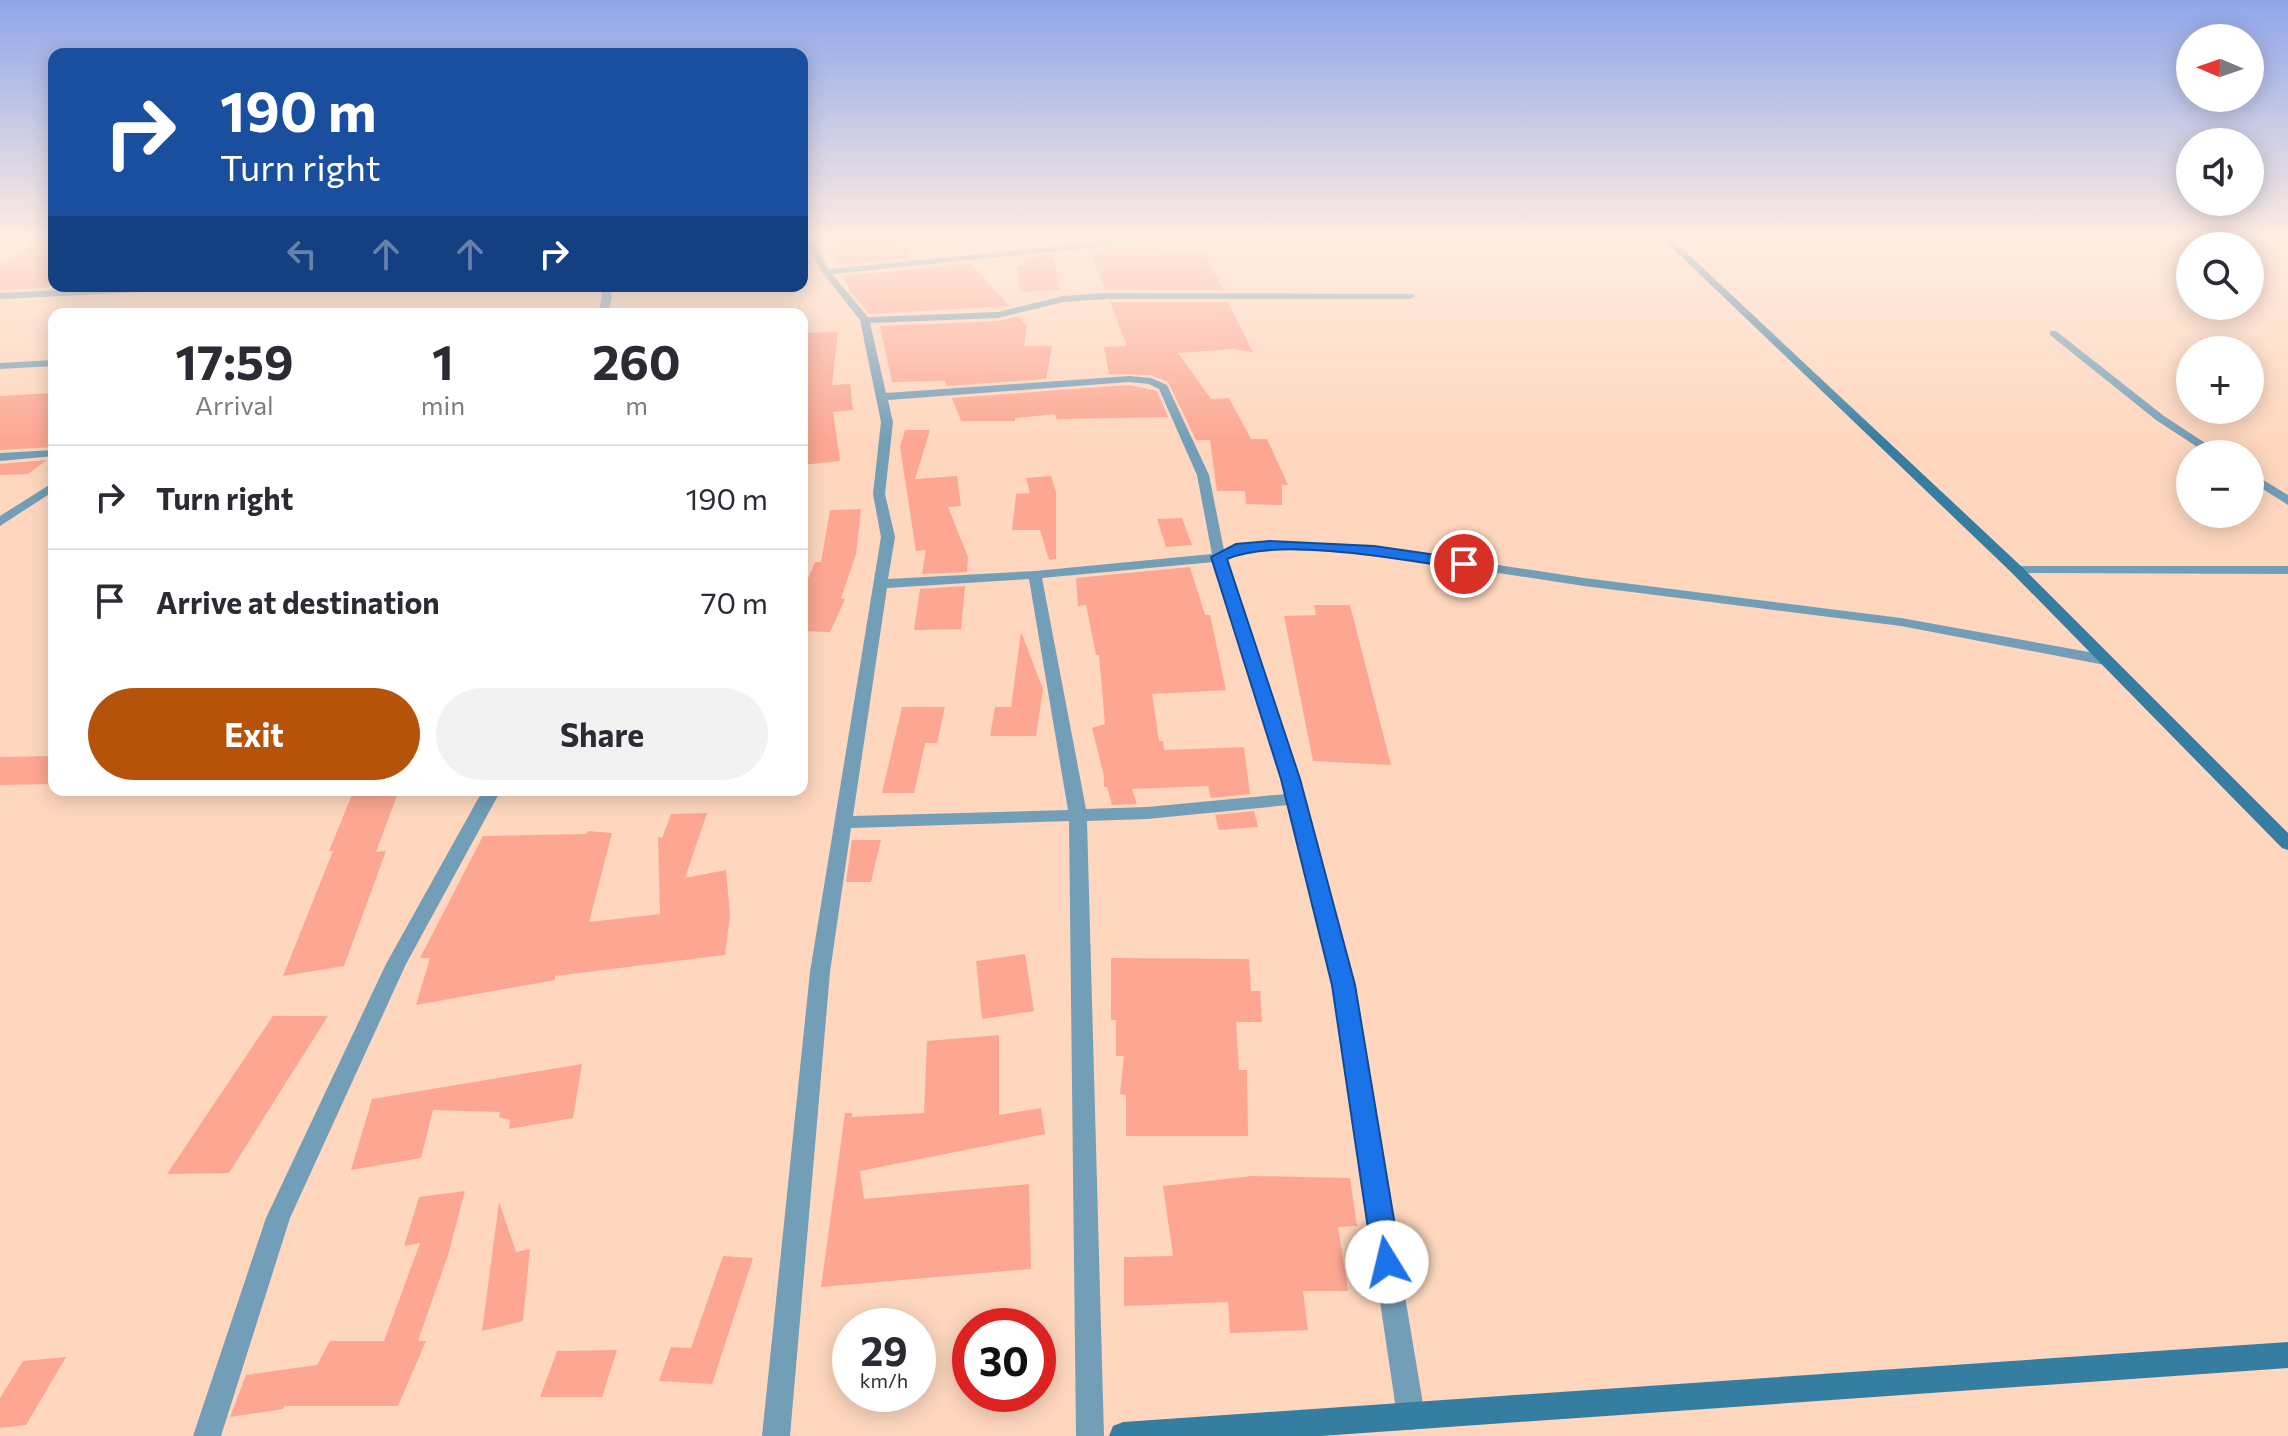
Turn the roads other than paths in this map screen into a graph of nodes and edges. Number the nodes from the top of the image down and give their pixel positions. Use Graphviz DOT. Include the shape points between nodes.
graph roads {
  1 [pos="854,307"];
  2 [pos="1030,307"];
  3 [pos="1739,307"];
  4 [pos="865,320"];
  5 [pos="2053,333"];
  6 [pos="48,363"];
  7 [pos="0,366"];
  8 [pos="880,397"];
  9 [pos="2194,440"];
  10 [pos="48,453"];
  11 [pos="0,457"];
  12 [pos="2264,485"];
  13 [pos="48,490"];
  14 [pos="2288,501"];
  15 [pos="0,522"];
  16 [pos="1219,557"];
  17 [pos="2017,570"];
  18 [pos="2288,570"];
  19 [pos="1035,575"];
  20 [pos="880,584"];
  21 [pos="2105,660"];
  22 [pos="489,796"];
  23 [pos="1296,799"];
  24 [pos="1078,815"];
  25 [pos="844,822"];
  26 [pos="2288,844"];
  27 [pos="2288,1355"];
  28 [pos="1411,1416"];
  29 [pos="207,1436"];
  30 [pos="776,1436"];
  31 [pos="1090,1436"];
  32 [pos="1123,1436"];
  1 -- 4 [label="street"];
  2 -- 4 [label="street" via="998,315"];
  3 -- 17 [label="street"];
  4 -- 8 [label="street"];
  5 -- 9 [label="street"];
  6 -- 7 [label="street"];
  8 -- 16 [label="street" via="1151,381 1163,387 1203,475"];
  8 -- 20 [label="street" via="887,422 879,494 888,537"];
  10 -- 11 [label="street"];
  12 -- 14 [label="street"];
  13 -- 15 [label="street"];
  16 -- 19 [label="street"];
  16 -- 21 [label="street" via="1241,547 1270,545 1374,550 1901,622"];
  16 -- 23 [label="street"];
  17 -- 18 [label="street"];
  17 -- 21 [label="street"];
  19 -- 20 [label="street"];
  19 -- 24 [label="street"];
  20 -- 25 [label="street"];
  21 -- 26 [label="street"];
  22 -- 29 [label="street" via="396,964 278,1218"];
  23 -- 24 [label="street"];
  23 -- 28 [label="street" via="1343,985"];
  24 -- 25 [label="street"];
  24 -- 31 [label="street"];
  25 -- 30 [label="street" via="820,972"];
  27 -- 28 [label="street"];
  28 -- 32 [label="street"];
}
